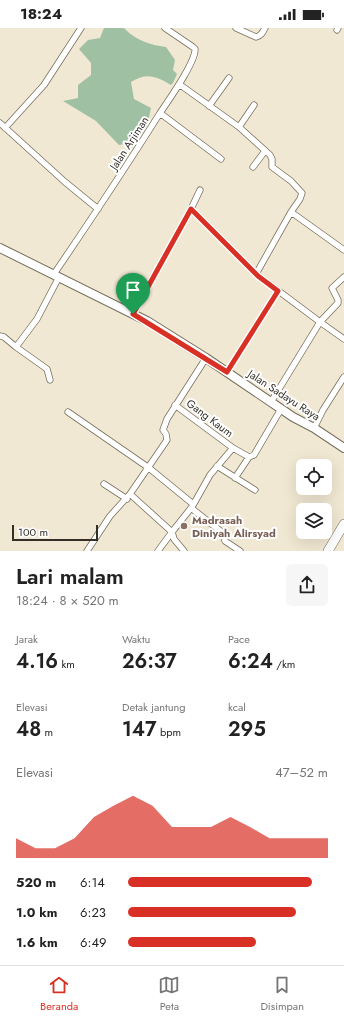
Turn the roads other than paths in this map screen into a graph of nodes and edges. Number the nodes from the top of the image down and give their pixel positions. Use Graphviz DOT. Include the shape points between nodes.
graph roads {
  1 [pos="81,28"];
  2 [pos="165,28"];
  3 [pos="236,28"];
  4 [pos="265,28"];
  5 [pos="229,78"];
  6 [pos="179,84"];
  7 [pos="254,105"];
  8 [pos="209,106"];
  9 [pos="160,113"];
  10 [pos="0,123"];
  11 [pos="239,127"];
  12 [pos="5,128"];
  13 [pos="265,151"];
  14 [pos="221,159"];
  15 [pos="253,167"];
  16 [pos="200,190"];
  17 [pos="98,209"];
  18 [pos="191,209"];
  19 [pos="291,212"];
  20 [pos="0,248"];
  21 [pos="344,250"];
  22 [pos="256,274"];
  23 [pos="56,276"];
  24 [pos="344,277"];
  25 [pos="278,291"];
  26 [pos="133,314"];
  27 [pos="320,322"];
  28 [pos="0,336"];
  29 [pos="344,339"];
  30 [pos="16,347"];
  31 [pos="206,358"];
  32 [pos="227,372"];
  33 [pos="344,377"];
  34 [pos="50,380"];
  35 [pos="270,402"];
  36 [pos="175,405"];
  37 [pos="281,409"];
  38 [pos="68,412"];
  39 [pos="314,428"];
  40 [pos="343,445"];
  41 [pos="233,448"];
  42 [pos="249,457"];
  43 [pos="217,466"];
  44 [pos="149,468"];
  45 [pos="236,478"];
  46 [pos="104,484"];
  47 [pos="255,490"];
  48 [pos="128,496"];
  49 [pos="192,506"];
  50 [pos="343,527"];
  51 [pos="172,532"];
  52 [pos="87,551"];
  53 [pos="158,551"];
  54 [pos="184,551"];
  55 [pos="240,551"];
  56 [pos="328,551"];
  1 -- 12 [label="street" via="44,85"];
  2 -- 6 [label="street, Jalan Arjiman" via="195,49 194,56"];
  3 -- 4 [label="street" via="259,37"];
  5 -- 8 [label="street"];
  6 -- 8 [label="street"];
  6 -- 9 [label="street, Jalan Arjiman"];
  7 -- 11 [label="street"];
  8 -- 11 [label="street"];
  9 -- 14 [label="street"];
  9 -- 17 [label="street, Jalan Arjiman"];
  10 -- 12 [label="street"];
  11 -- 13 [label="street"];
  12 -- 17 [label="street"];
  13 -- 15 [label="street"];
  13 -- 19 [label="street" via="272,157 272,167 302,193"];
  16 -- 18 [label="street"];
  17 -- 23 [label="street, Jalan Arjiman"];
  18 -- 22 [label="street"];
  18 -- 26 [label="street"];
  19 -- 21 [label="street"];
  19 -- 22 [label="street"];
  20 -- 23 [label="street, Jalan Sadayu Raya"];
  22 -- 25 [label="street"];
  23 -- 26 [label="street, Jalan Sadayu Raya"];
  23 -- 30 [label="street, Jalan Arjiman" via="37,319"];
  24 -- 27 [label="street" via="332,288 338,303"];
  25 -- 27 [label="street"];
  25 -- 32 [label="street"];
  26 -- 31 [label="street, Jalan Sadayu Raya"];
  27 -- 29 [label="street"];
  27 -- 35 [label="street"];
  28 -- 30 [label="street"];
  30 -- 34 [label="street" via="47,369"];
  31 -- 32 [label="street, Jalan Sadayu Raya"];
  31 -- 36 [label="street"];
  32 -- 35 [label="street, Jalan Sadayu Raya"];
  33 -- 39 [label="street"];
  35 -- 37 [label="street, Jalan Sadayu Raya"];
  36 -- 41 [label="street, Gang Kaum"];
  36 -- 44 [label="street" via="164,426 167,440"];
  37 -- 39 [label="street, Jalan Sadayu Raya"];
  37 -- 42 [label="street" via="254,455"];
  38 -- 44 [label="street"];
  39 -- 40 [label="street, Jalan Sadayu Raya"];
  41 -- 42 [label="street, Gang Kaum"];
  41 -- 43 [label="street, Gang Kaum"];
  42 -- 45 [label="street"];
  43 -- 45 [label="street"];
  43 -- 49 [label="street, Gang Kaum"];
  44 -- 48 [label="street"];
  44 -- 49 [label="street"];
  45 -- 47 [label="street"];
  46 -- 48 [label="street"];
  48 -- 51 [label="street"];
  48 -- 52 [label="street" via="110,516"];
  49 -- 51 [label="street, Gang Kaum"];
  49 -- 55 [label="street" via="223,533 225,541"];
  50 -- 56 [label="main road"];
  51 -- 53 [label="street, Gang Kaum"];
  51 -- 54 [label="street" via="174,539"];
}
